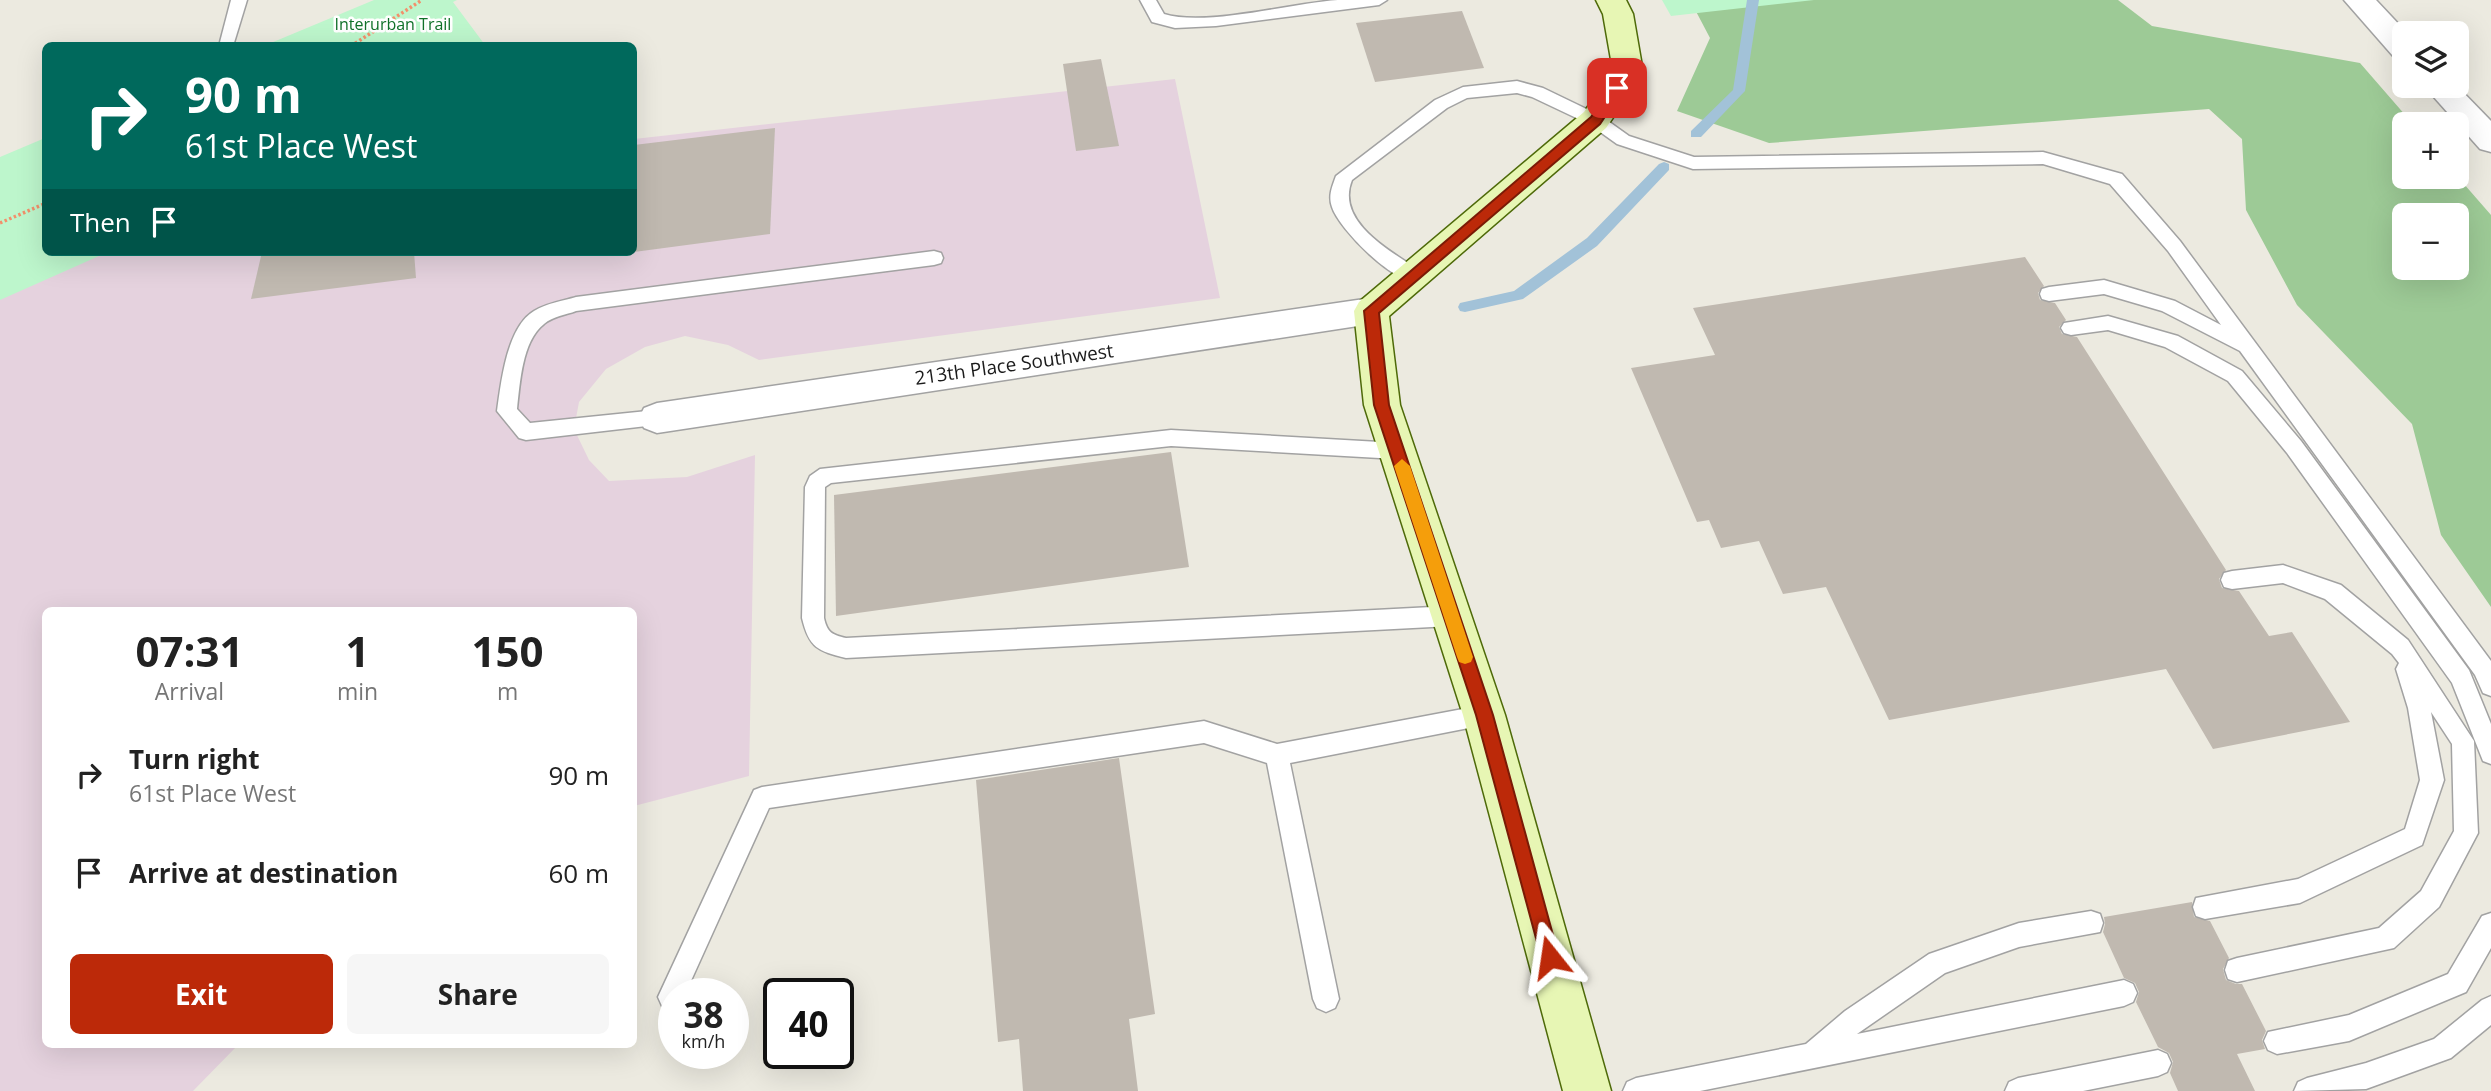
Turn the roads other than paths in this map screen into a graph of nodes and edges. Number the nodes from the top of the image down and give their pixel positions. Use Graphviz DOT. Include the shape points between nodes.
graph roads {
  1 [pos="239,0"];
  2 [pos="1148,0"];
  3 [pos="1379,0"];
  4 [pos="1611,0"];
  5 [pos="2359,0"];
  6 [pos="2392,36"];
  7 [pos="227,42"];
  8 [pos="2450,98"];
  9 [pos="1595,120"];
  10 [pos="2491,141"];
  11 [pos="934,258"];
  12 [pos="1413,276"];
  13 [pos="2049,294"];
  14 [pos="1371,311"];
  15 [pos="2071,328"];
  16 [pos="2247,346"];
  17 [pos="657,418"];
  18 [pos="1397,451"];
  19 [pos="2232,580"];
  20 [pos="1451,616"];
  21 [pos="2400,646"];
  22 [pos="2491,686"];
  23 [pos="1484,715"];
  24 [pos="2491,753"];
  25 [pos="1277,755"];
  26 [pos="2204,906"];
  27 [pos="2091,923"];
  28 [pos="2491,925"];
  29 [pos="2237,970"];
  30 [pos="680,978"];
  31 [pos="2124,993"];
  32 [pos="1325,999"];
  33 [pos="2491,1009"];
  34 [pos="2277,1041"];
  35 [pos="1812,1054"];
  36 [pos="2158,1063"];
  37 [pos="1587,1091"];
  38 [pos="1636,1091"];
  39 [pos="2018,1091"];
  40 [pos="2307,1091"];
  1 -- 7 [label="lane"];
  2 -- 3 [label="lane" via="1158,18 1175,23"];
  4 -- 9 [label="street" via="1618,14 1628,72"];
  5 -- 6 [label="street"];
  8 -- 10 [label="street"];
  9 -- 12 [label="street"];
  9 -- 12 [label="lane" via="1517,87 1463,93 1441,104 1345,176 1339,194 1348,221 1363,239"];
  9 -- 16 [label="lane" via="1623,140 1693,163 2043,158 2116,179 2174,246"];
  11 -- 17 [label="lane" via="576,304 540,316 529,326 510,378 507,411 526,432"];
  12 -- 14 [label="street"];
  13 -- 16 [label="lane" via="2104,287 2168,306"];
  14 -- 17 [label="street, 213th Place Southwest"];
  14 -- 18 [label="street" via="1382,405"];
  15 -- 24 [label="lane" via="2108,323 2171,341 2235,376 2294,447 2461,677"];
  16 -- 22 [label="lane" via="2483,668"];
  18 -- 20 [label="street"];
  18 -- 20 [label="lane" via="1171,438 827,475 815,487 816,631 825,643 846,648"];
  19 -- 21 [label="lane" via="2283,574 2333,592"];
  20 -- 23 [label="street"];
  21 -- 26 [label="lane" via="2419,708 2432,780 2414,837 2300,891"];
  21 -- 29 [label="lane" via="2463,741 2466,833 2430,899 2385,939"];
  23 -- 25 [label="lane"];
  23 -- 37 [label="street"];
  25 -- 30 [label="lane" via="1203,732 762,799"];
  25 -- 32 [label="lane"];
  27 -- 35 [label="lane" via="2019,935 1938,963"];
  28 -- 34 [label="lane" via="2456,983 2349,1028"];
  31 -- 35 [label="lane"];
  33 -- 40 [label="lane" via="2442,1049"];
  35 -- 38 [label="lane"];
  36 -- 39 [label="lane"];
}
